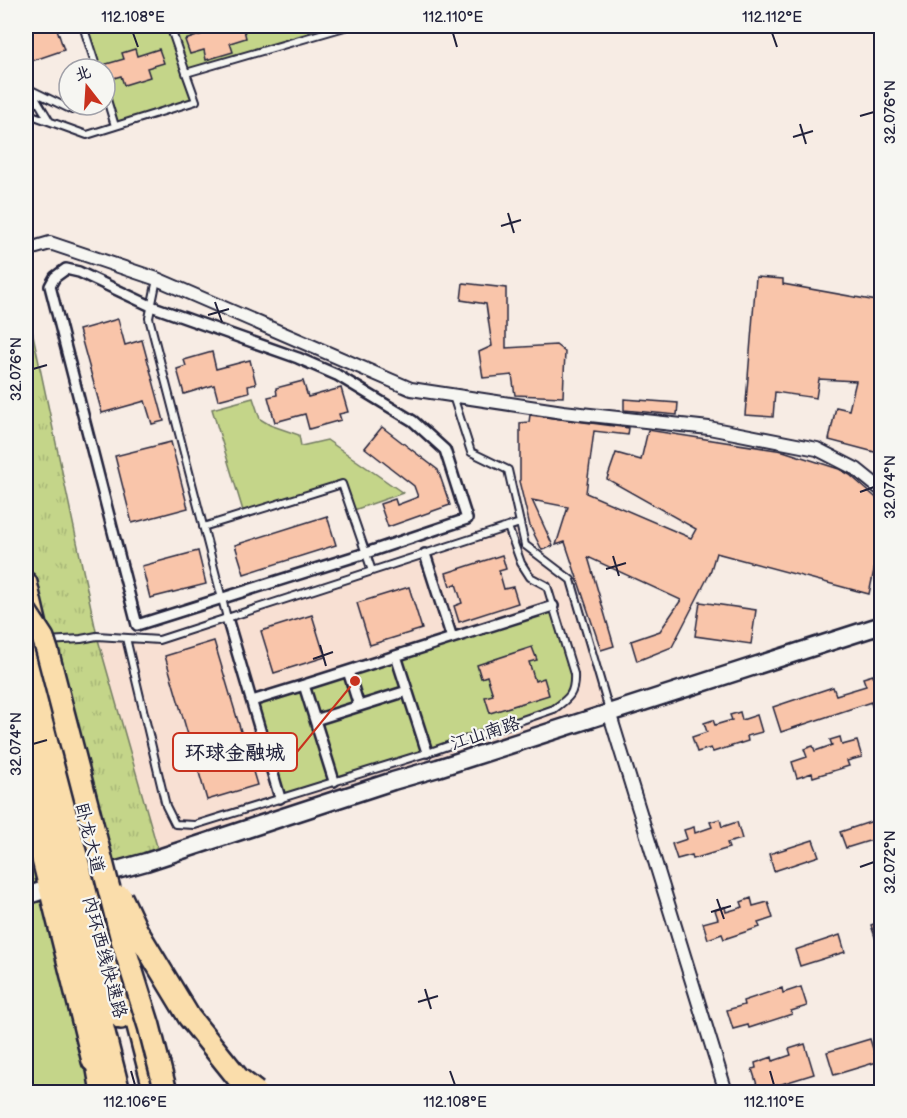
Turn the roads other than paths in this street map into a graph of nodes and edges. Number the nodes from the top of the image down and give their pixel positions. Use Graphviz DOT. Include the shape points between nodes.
graph roads {
  1 [pos="83,26"];
  2 [pos="170,26"];
  3 [pos="348,26"];
  4 [pos="93,57"];
  5 [pos="186,73"];
  6 [pos="28,89"];
  7 [pos="57,103"];
  8 [pos="26,112"];
  9 [pos="112,117"];
  10 [pos="49,121"];
  11 [pos="115,126"];
  12 [pos="26,250"];
  13 [pos="157,279"];
  14 [pos="151,306"];
  15 [pos="453,395"];
  16 [pos="882,490"];
  17 [pos="520,524"];
  18 [pos="203,527"];
  19 [pos="508,527"];
  20 [pos="366,553"];
  21 [pos="425,554"];
  22 [pos="372,572"];
  23 [pos="26,582"];
  24 [pos="222,599"];
  25 [pos="553,606"];
  26 [pos="26,612"];
  27 [pos="227,618"];
  28 [pos="882,625"];
  29 [pos="126,638"];
  30 [pos="452,638"];
  31 [pos="33,644"];
  32 [pos="396,656"];
  33 [pos="348,671"];
  34 [pos="304,686"];
  35 [pos="407,691"];
  36 [pos="252,700"];
  37 [pos="360,706"];
  38 [pos="609,712"];
  39 [pos="315,720"];
  40 [pos="26,723"];
  41 [pos="428,752"];
  42 [pos="334,782"];
  43 [pos="32,784"];
  44 [pos="280,798"];
  45 [pos="100,854"];
  46 [pos="99,875"];
  47 [pos="50,888"];
  48 [pos="26,896"];
  49 [pos="101,1092"];
  50 [pos="118,1092"];
  51 [pos="141,1092"];
  52 [pos="155,1092"];
  53 [pos="166,1092"];
  54 [pos="256,1092"];
  55 [pos="726,1092"];
  1 -- 4 [label="lane"];
  2 -- 5 [label="lane"];
  3 -- 5 [label="lane"];
  5 -- 11 [label="lane" via="196,101"];
  6 -- 7 [label="lane"];
  6 -- 10 [label="lane"];
  8 -- 10 [label="lane"];
  9 -- 11 [label="lane"];
  10 -- 11 [label="lane" via="87,135"];
  12 -- 13 [label="street" via="50,243"];
  13 -- 14 [label="lane"];
  13 -- 15 [label="street" via="411,389"];
  14 -- 18 [label="lane" via="149,318"];
  14 -- 20 [label="street" via="338,375 413,421 445,450 468,519"];
  14 -- 24 [label="street" via="66,269 50,286 137,625"];
  15 -- 16 [label="street" via="709,428 817,449 856,469"];
  15 -- 17 [label="lane" via="471,452 508,470"];
  17 -- 19 [label="lane"];
  17 -- 38 [label="lane" via="525,545 571,580"];
  18 -- 20 [label="lane" via="342,484"];
  18 -- 24 [label="lane"];
  19 -- 21 [label="lane"];
  19 -- 25 [label="lane" via="521,563 530,577 547,586"];
  20 -- 22 [label="lane"];
  20 -- 24 [label="street"];
  21 -- 22 [label="lane"];
  21 -- 30 [label="street"];
  22 -- 27 [label="lane"];
  23 -- 31 [label="highway, 卧龙大道"];
  24 -- 27 [label="lane"];
  25 -- 30 [label="street"];
  25 -- 41 [label="lane" via="574,674 570,698 554,709"];
  26 -- 45 [label="highway, bridge" via="47,650"];
  27 -- 29 [label="lane" via="159,640"];
  27 -- 36 [label="street"];
  28 -- 38 [label="street, 江山南路"];
  29 -- 31 [label="lane" via="97,636"];
  29 -- 44 [label="lane" via="166,806 175,824 195,825"];
  30 -- 32 [label="street"];
  31 -- 46 [label="highway, 卧龙大道"];
  31 -- 51 [label="highway, 内环西线快速路" via="65,805"];
  32 -- 33 [label="street"];
  32 -- 35 [label="street"];
  33 -- 34 [label="street"];
  33 -- 37 [label="street"];
  34 -- 36 [label="street"];
  34 -- 39 [label="street"];
  35 -- 37 [label="street"];
  35 -- 41 [label="street"];
  36 -- 44 [label="street"];
  37 -- 39 [label="street"];
  38 -- 46 [label="street, 江山南路"];
  38 -- 55 [label="street"];
  39 -- 42 [label="street"];
  40 -- 43 [label="highway, 内环西线快速路"];
  41 -- 42 [label="lane"];
  42 -- 44 [label="lane"];
  43 -- 47 [label="highway"];
  43 -- 49 [label="highway" via="85,1005"];
  43 -- 50 [label="highway, 内环西线快速路"];
  45 -- 53 [label="highway, bridge"];
  45 -- 54 [label="highway, bridge" via="137,931 189,1017 237,1078"];
  46 -- 52 [label="highway, 卧龙大道"];
  47 -- 48 [label="street"];
  47 -- 49 [label="highway"];
}
